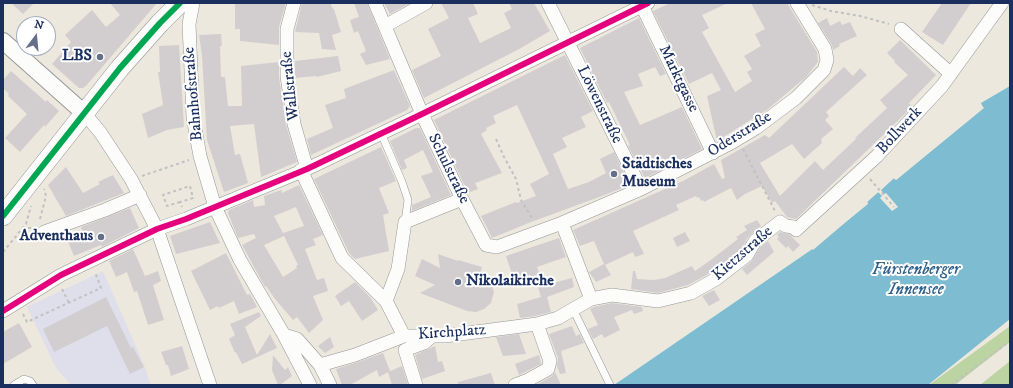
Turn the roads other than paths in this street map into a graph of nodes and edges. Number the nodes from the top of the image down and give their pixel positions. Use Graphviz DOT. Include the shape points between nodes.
graph roads {
  1 [pos="180,3"];
  2 [pos="193,3"];
  3 [pos="294,3"];
  4 [pos="375,3"];
  5 [pos="426,3"];
  6 [pos="548,3"];
  7 [pos="797,3"];
  8 [pos="1002,3"];
  9 [pos="645,4"];
  10 [pos="625,8"];
  11 [pos="385,26"];
  12 [pos="901,29"];
  13 [pos="3,42"];
  14 [pos="568,42"];
  15 [pos="952,74"];
  16 [pos="84,113"];
  17 [pos="422,114"];
  18 [pos="381,133"];
  19 [pos="713,153"];
  20 [pos="304,170"];
  21 [pos="640,189"];
  22 [pos="140,195"];
  23 [pos="462,199"];
  24 [pos="215,207"];
  25 [pos="3,216"];
  26 [pos="406,222"];
  27 [pos="562,223"];
  28 [pos="780,223"];
  29 [pos="157,229"];
  30 [pos="44,232"];
  31 [pos="486,245"];
  32 [pos="591,299"];
  33 [pos="386,301"];
  34 [pos="573,309"];
  35 [pos="3,311"];
  36 [pos="537,324"];
  37 [pos="284,335"];
  38 [pos="404,336"];
  39 [pos="432,336"];
  40 [pos="320,365"];
  41 [pos="14,385"];
  42 [pos="33,385"];
  43 [pos="210,385"];
  44 [pos="310,385"];
  45 [pos="330,385"];
  46 [pos="416,385"];
  47 [pos="515,385"];
  48 [pos="610,385"];
  1 -- 16 [label="main road" via="131,55"];
  2 -- 24 [label="street, Bahnhofstraße" via="189,24 193,109 200,156"];
  3 -- 20 [label="street, Wallstraße" via="288,29 287,76"];
  4 -- 11 [label="street, Schulstraße"];
  5 -- 11 [label="street"];
  6 -- 14 [label="street, Löwenstraße"];
  7 -- 19 [label="street, Oderstraße" via="825,48 827,60 824,70 796,98 756,128"];
  8 -- 15 [label="street, Bollwerk"];
  9 -- 10 [label="street"];
  9 -- 19 [label="street, Marktgasse"];
  10 -- 14 [label="street"];
  11 -- 17 [label="street, Schulstraße"];
  12 -- 15 [label="street"];
  13 -- 16 [label="street"];
  14 -- 17 [label="street"];
  14 -- 21 [label="street, Löwenstraße"];
  15 -- 28 [label="street, Bollwerk" via="877,156 796,230"];
  16 -- 22 [label="street" via="100,132"];
  16 -- 25 [label="main road"];
  17 -- 18 [label="street"];
  17 -- 23 [label="street, Schulstraße"];
  18 -- 20 [label="street"];
  18 -- 26 [label="lane" via="408,200"];
  19 -- 21 [label="street, Oderstraße"];
  20 -- 24 [label="street"];
  20 -- 33 [label="street, Wallstraße" via="342,258"];
  21 -- 27 [label="street, Oderstraße"];
  22 -- 29 [label="street"];
  22 -- 30 [label="street"];
  23 -- 26 [label="street"];
  23 -- 31 [label="street, Schulstraße"];
  24 -- 29 [label="street"];
  24 -- 37 [label="street, Bahnhofstraße" via="240,260"];
  26 -- 33 [label="street" via="398,270"];
  27 -- 31 [label="street, Oderstraße" via="497,247"];
  27 -- 32 [label="street"];
  28 -- 32 [label="street, Kietzstraße" via="755,241 747,255 716,279 691,293 658,301 612,295"];
  29 -- 35 [label="street" via="61,274"];
  29 -- 43 [label="street"];
  32 -- 34 [label="street, Kietzstraße"];
  33 -- 38 [label="street, Kirchplatz"];
  34 -- 36 [label="street, Kietzstraße" via="558,318"];
  34 -- 48 [label="lane"];
  36 -- 39 [label="street, Kirchplatz"];
  36 -- 47 [label="street" via="550,361 548,369"];
  37 -- 40 [label="street" via="297,339"];
  37 -- 44 [label="street, Bahnhofstraße"];
  38 -- 39 [label="street, Kirchplatz"];
  38 -- 40 [label="street"];
  39 -- 46 [label="street" via="424,343 405,350"];
  40 -- 45 [label="street"];
  41 -- 42 [label="lane" via="24,379"];
}
